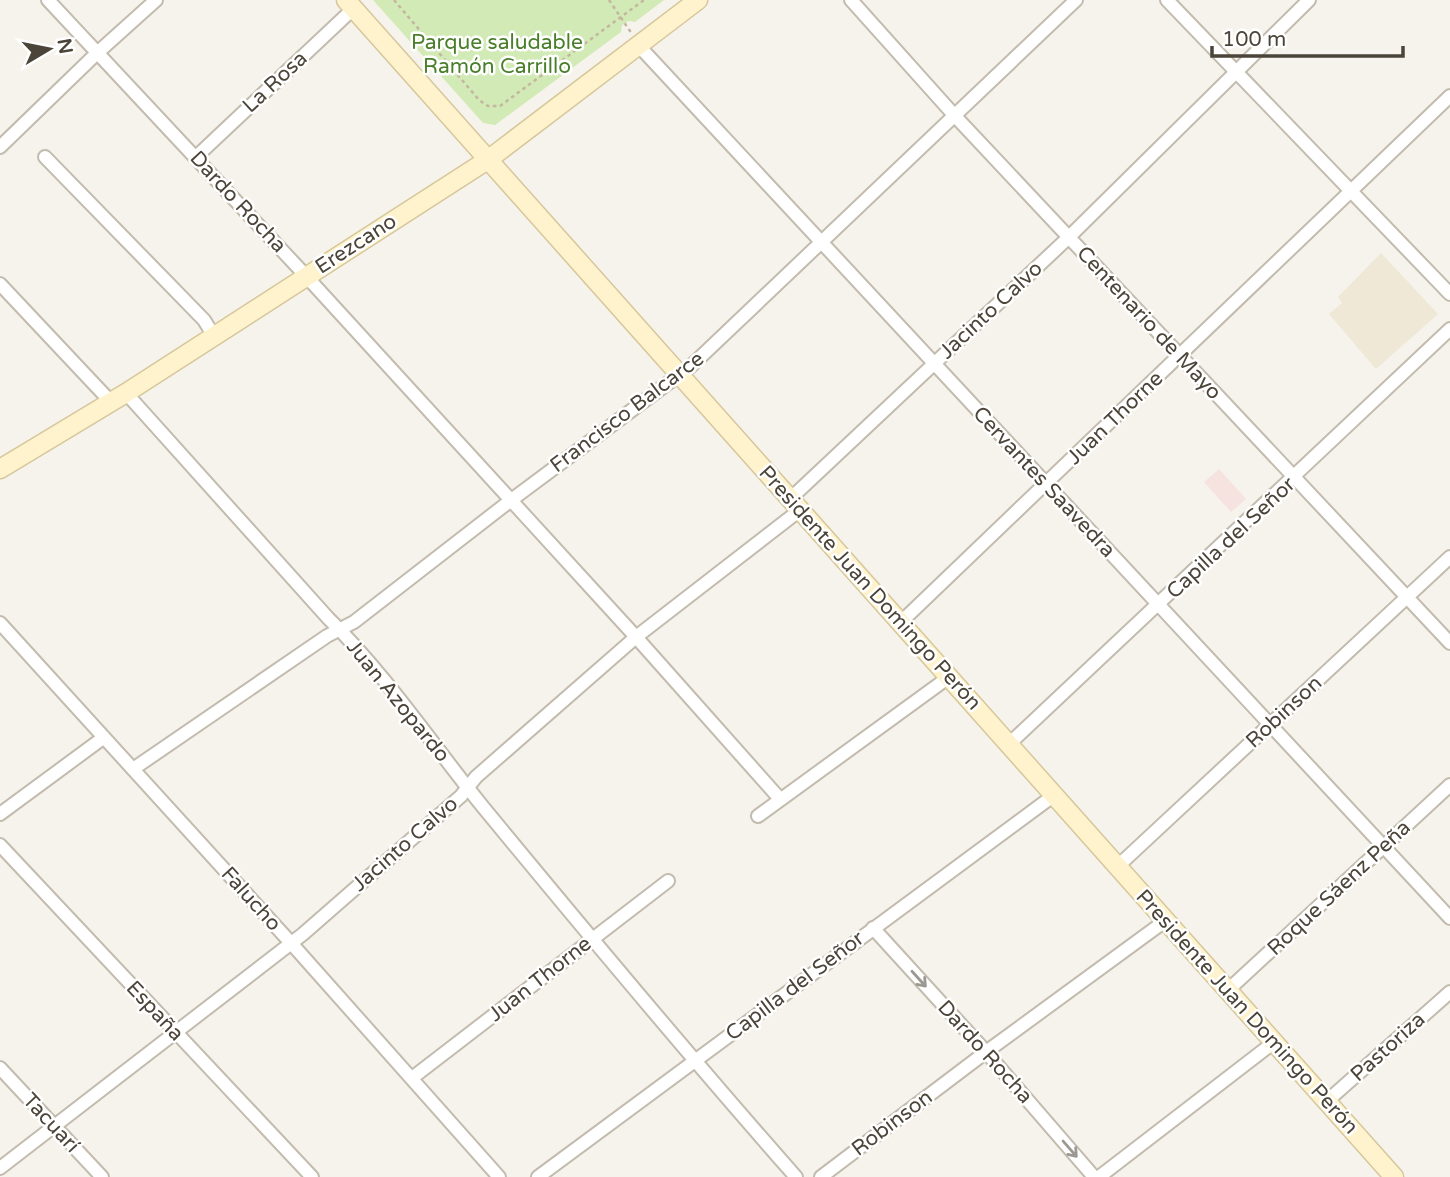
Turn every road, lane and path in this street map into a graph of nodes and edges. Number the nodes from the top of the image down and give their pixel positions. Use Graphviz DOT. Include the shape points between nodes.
graph roads {
  1 [pos="48,0"];
  2 [pos="156,0"];
  3 [pos="394,0"];
  4 [pos="609,0"];
  5 [pos="644,0"];
  6 [pos="698,0"];
  7 [pos="851,0"];
  8 [pos="1076,0"];
  9 [pos="1167,0"];
  10 [pos="1309,0"];
  11 [pos="350,4"];
  12 [pos="621,18"];
  13 [pos="625,23"];
  14 [pos="639,46"];
  15 [pos="96,54"];
  16 [pos="1237,71"];
  17 [pos="1450,96"];
  18 [pos="954,115"];
  19 [pos="0,147"];
  20 [pos="45,157"];
  21 [pos="196,157"];
  22 [pos="488,159"];
  23 [pos="1352,192"];
  24 [pos="1069,237"];
  25 [pos="822,242"];
  26 [pos="306,276"];
  27 [pos="0,284"];
  28 [pos="1450,294"];
  29 [pos="1450,329"];
  30 [pos="214,336"];
  31 [pos="1180,356"];
  32 [pos="933,364"];
  33 [pos="680,375"];
  34 [pos="119,397"];
  35 [pos="0,469"];
  36 [pos="1294,478"];
  37 [pos="1046,485"];
  38 [pos="510,501"];
  39 [pos="795,504"];
  40 [pos="1450,557"];
  41 [pos="1407,598"];
  42 [pos="1159,605"];
  43 [pos="900,622"];
  44 [pos="0,623"];
  45 [pos="340,629"];
  46 [pos="636,638"];
  47 [pos="1450,643"];
  48 [pos="949,677"];
  49 [pos="1271,724"];
  50 [pos="103,738"];
  51 [pos="1009,744"];
  52 [pos="133,769"];
  53 [pos="1450,785"];
  54 [pos="467,788"];
  55 [pos="1053,796"];
  56 [pos="780,799"];
  57 [pos="0,814"];
  58 [pos="758,816"];
  59 [pos="0,845"];
  60 [pos="1384,848"];
  61 [pos="1118,866"];
  62 [pos="668,881"];
  63 [pos="1450,918"];
  64 [pos="1165,921"];
  65 [pos="873,928"];
  66 [pos="591,939"];
  67 [pos="291,943"];
  68 [pos="1227,991"];
  69 [pos="1450,992"];
  70 [pos="174,1032"];
  71 [pos="1273,1043"];
  72 [pos="986,1052"];
  73 [pos="694,1061"];
  74 [pos="0,1068"];
  75 [pos="412,1078"];
  76 [pos="1326,1102"];
  77 [pos="55,1127"];
  78 [pos="0,1168"];
  79 [pos="102,1177"];
  80 [pos="312,1177"];
  81 [pos="499,1177"];
  82 [pos="538,1177"];
  83 [pos="796,1177"];
  84 [pos="821,1177"];
  85 [pos="1097,1177"];
  86 [pos="1394,1177"];
  1 -- 15 [label="street, Dardo Rocha"];
  2 -- 15 [label="street"];
  3 -- 12 [label="path" via="488,106 500,106 513,98"];
  4 -- 12 [label="path"];
  5 -- 12 [label="path"];
  6 -- 14 [label="street, Erezcano"];
  7 -- 18 [label="street, Centenario de Mayo"];
  8 -- 18 [label="street, Francisco Balcarce"];
  9 -- 16 [label="street"];
  10 -- 16 [label="street, Jacinto Calvo"];
  11 -- 21 [label="street, La Rosa"];
  11 -- 22 [label="street, Presidente Juan Domingo Perón"];
  12 -- 13 [label="path"];
  14 -- 22 [label="street, Erezcano"];
  14 -- 25 [label="street, Cervantes Saavedra"];
  15 -- 19 [label="street"];
  15 -- 21 [label="street, Dardo Rocha"];
  16 -- 23 [label="street"];
  16 -- 24 [label="street, Jacinto Calvo"];
  17 -- 23 [label="street, Juan Thorne"];
  18 -- 24 [label="street, Centenario de Mayo"];
  18 -- 25 [label="street, Francisco Balcarce"];
  20 -- 30 [label="street" via="204,320"];
  21 -- 26 [label="street, Dardo Rocha"];
  22 -- 26 [label="street, Erezcano"];
  22 -- 33 [label="street, Presidente Juan Domingo Perón"];
  23 -- 28 [label="street"];
  23 -- 31 [label="street, Juan Thorne"];
  24 -- 31 [label="street, Centenario de Mayo"];
  24 -- 32 [label="street, Jacinto Calvo"];
  25 -- 32 [label="street, Cervantes Saavedra"];
  25 -- 33 [label="street, Francisco Balcarce"];
  26 -- 30 [label="street, Erezcano"];
  26 -- 38 [label="street, Dardo Rocha"];
  27 -- 34 [label="street, Juan Azopardo"];
  29 -- 36 [label="street, Capilla del Señor"];
  30 -- 34 [label="street, Erezcano"];
  31 -- 36 [label="street, Centenario de Mayo"];
  31 -- 37 [label="street, Juan Thorne"];
  32 -- 37 [label="street, Cervantes Saavedra"];
  32 -- 39 [label="street, Jacinto Calvo"];
  33 -- 38 [label="street, Francisco Balcarce"];
  33 -- 39 [label="street, Presidente Juan Domingo Perón"];
  34 -- 35 [label="street, Erezcano"];
  34 -- 45 [label="street, Juan Azopardo"];
  36 -- 41 [label="street, Centenario de Mayo"];
  36 -- 42 [label="street, Capilla del Señor"];
  37 -- 42 [label="street, Cervantes Saavedra"];
  37 -- 43 [label="street, Juan Thorne"];
  38 -- 45 [label="street, Francisco Balcarce"];
  38 -- 46 [label="street, Dardo Rocha"];
  39 -- 43 [label="street, Presidente Juan Domingo Perón"];
  39 -- 46 [label="street, Jacinto Calvo"];
  40 -- 41 [label="street, Robinson"];
  41 -- 47 [label="street, Centenario de Mayo"];
  41 -- 49 [label="street, Robinson"];
  42 -- 49 [label="street, Cervantes Saavedra"];
  42 -- 51 [label="street, Capilla del Señor"];
  43 -- 48 [label="street, Presidente Juan Domingo Perón"];
  44 -- 50 [label="street, Falucho"];
  45 -- 52 [label="street, Francisco Balcarce"];
  45 -- 54 [label="street, Juan Azopardo"];
  46 -- 54 [label="street, Jacinto Calvo"];
  46 -- 56 [label="street, Dardo Rocha"];
  48 -- 51 [label="street, Presidente Juan Domingo Perón"];
  48 -- 56 [label="street"];
  49 -- 60 [label="street, Cervantes Saavedra"];
  49 -- 61 [label="street, Robinson"];
  50 -- 52 [label="street, Falucho"];
  50 -- 57 [label="street"];
  51 -- 55 [label="street, Presidente Juan Domingo Perón"];
  52 -- 67 [label="street, Falucho"];
  53 -- 60 [label="street, Roque Sáenz Peña"];
  54 -- 66 [label="street, Juan Azopardo"];
  54 -- 67 [label="street, Jacinto Calvo"];
  55 -- 61 [label="street, Presidente Juan Domingo Perón"];
  55 -- 65 [label="street, Capilla del Señor"];
  56 -- 58 [label="street"];
  59 -- 70 [label="street, España"];
  60 -- 63 [label="street, Cervantes Saavedra"];
  60 -- 68 [label="street, Roque Sáenz Peña"];
  61 -- 64 [label="street, Presidente Juan Domingo Perón"];
  62 -- 66 [label="street, Juan Thorne"];
  64 -- 68 [label="street, Presidente Juan Domingo Perón"];
  64 -- 72 [label="street, Robinson"];
  65 -- 72 [label="street, Dardo Rocha, one-way"];
  65 -- 73 [label="street, Capilla del Señor"];
  66 -- 73 [label="street, Juan Azopardo"];
  66 -- 75 [label="street, Juan Thorne"];
  67 -- 70 [label="street, Jacinto Calvo"];
  67 -- 75 [label="street, Falucho"];
  68 -- 71 [label="street, Presidente Juan Domingo Perón"];
  69 -- 76 [label="street, Pastoriza"];
  70 -- 77 [label="street, Jacinto Calvo"];
  70 -- 80 [label="street, España"];
  71 -- 76 [label="street, Presidente Juan Domingo Perón"];
  71 -- 85 [label="street"];
  72 -- 84 [label="street, Robinson"];
  72 -- 85 [label="street, Dardo Rocha, one-way"];
  73 -- 82 [label="street, Capilla del Señor"];
  73 -- 83 [label="street, Juan Azopardo"];
  74 -- 77 [label="street, Tacuarí"];
  75 -- 81 [label="street, Falucho"];
  76 -- 86 [label="street, Presidente Juan Domingo Perón"];
  77 -- 78 [label="street, Jacinto Calvo"];
  77 -- 79 [label="street, Tacuarí"];
}
